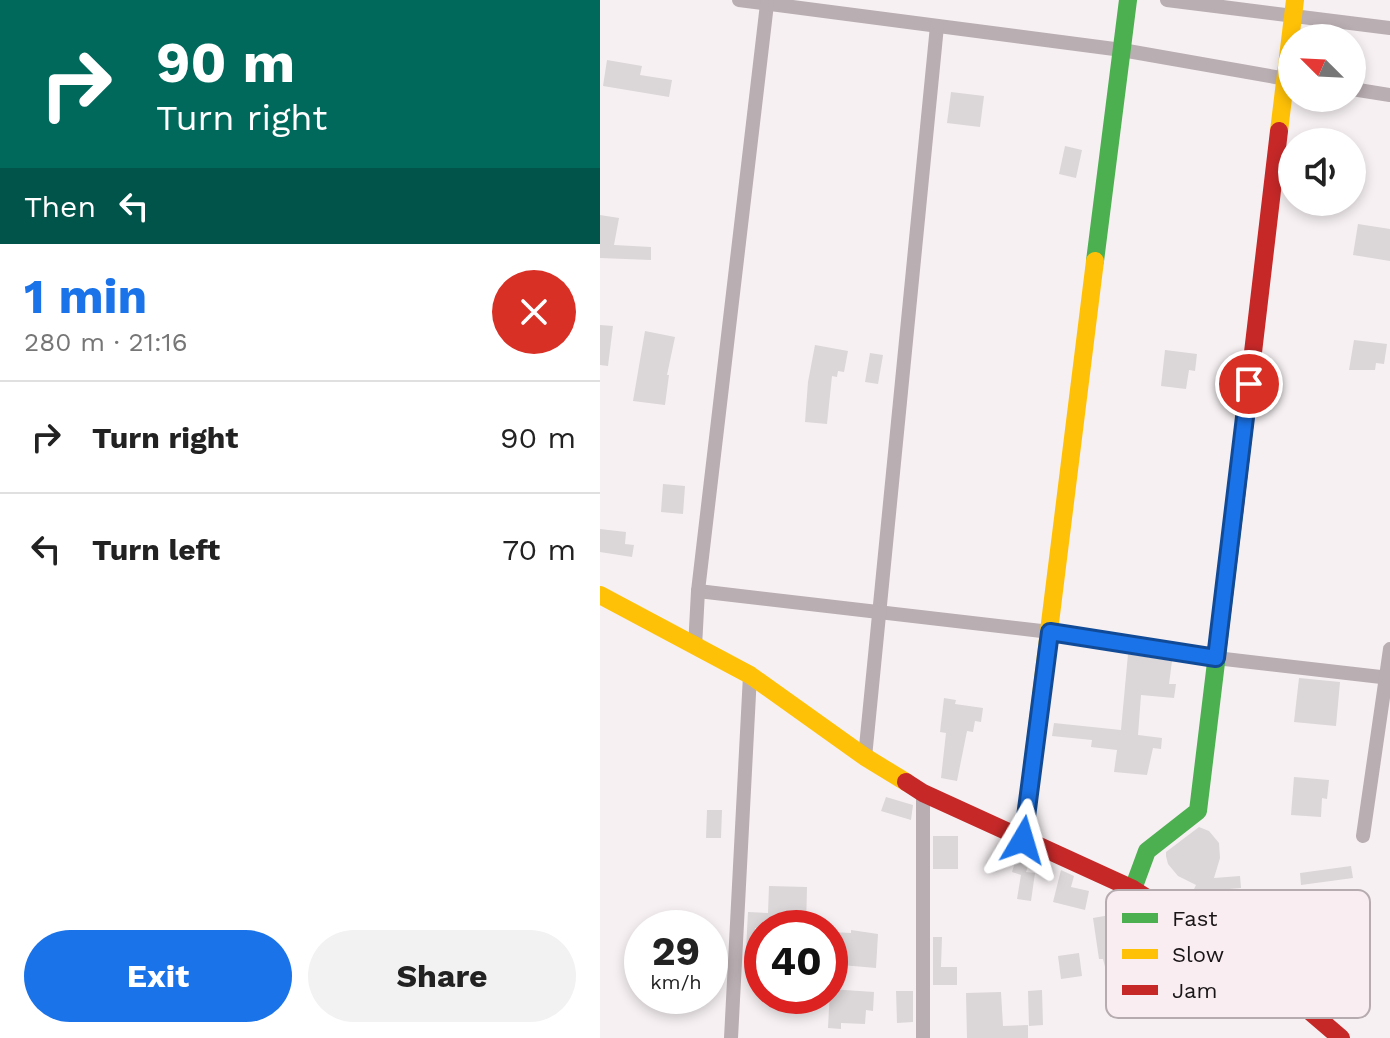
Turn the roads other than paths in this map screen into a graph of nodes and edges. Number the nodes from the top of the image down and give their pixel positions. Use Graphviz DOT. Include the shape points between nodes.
graph roads {
  1 [pos="739,0"];
  2 [pos="1128,0"];
  3 [pos="1167,0"];
  4 [pos="767,4"];
  5 [pos="1294,8"];
  6 [pos="937,26"];
  7 [pos="1390,28"];
  8 [pos="1122,50"];
  9 [pos="1278,78"];
  10 [pos="1366,91"];
  11 [pos="1390,95"];
  12 [pos="1285,112"];
  13 [pos="698,591"];
  14 [pos="600,595"];
  15 [pos="881,612"];
  16 [pos="1050,632"];
  17 [pos="695,647"];
  18 [pos="1390,649"];
  19 [pos="1216,658"];
  20 [pos="750,675"];
  21 [pos="1388,678"];
  22 [pos="865,757"];
  23 [pos="923,793"];
  24 [pos="1363,836"];
  25 [pos="1023,840"];
  26 [pos="1133,889"];
  27 [pos="1318,1018"];
  28 [pos="731,1038"];
  29 [pos="923,1038"];
  30 [pos="1341,1038"];
  1 -- 4 [label="street"];
  2 -- 8 [label="street"];
  3 -- 5 [label="street"];
  4 -- 6 [label="street"];
  4 -- 13 [label="street"];
  5 -- 7 [label="street"];
  6 -- 8 [label="street"];
  6 -- 15 [label="street"];
  8 -- 9 [label="street"];
  8 -- 16 [label="street"];
  10 -- 11 [label="street"];
  12 -- 19 [label="street"];
  13 -- 15 [label="street"];
  13 -- 17 [label="street"];
  14 -- 17 [label="street"];
  15 -- 16 [label="street"];
  15 -- 22 [label="street"];
  16 -- 19 [label="street"];
  16 -- 25 [label="street"];
  17 -- 20 [label="street"];
  18 -- 21 [label="street"];
  19 -- 21 [label="street"];
  19 -- 26 [label="street" via="1198,811 1147,851"];
  20 -- 22 [label="street"];
  20 -- 28 [label="street"];
  21 -- 24 [label="street"];
  22 -- 23 [label="street"];
  23 -- 25 [label="street"];
  23 -- 29 [label="street"];
  25 -- 26 [label="street"];
  27 -- 30 [label="street"];
}
